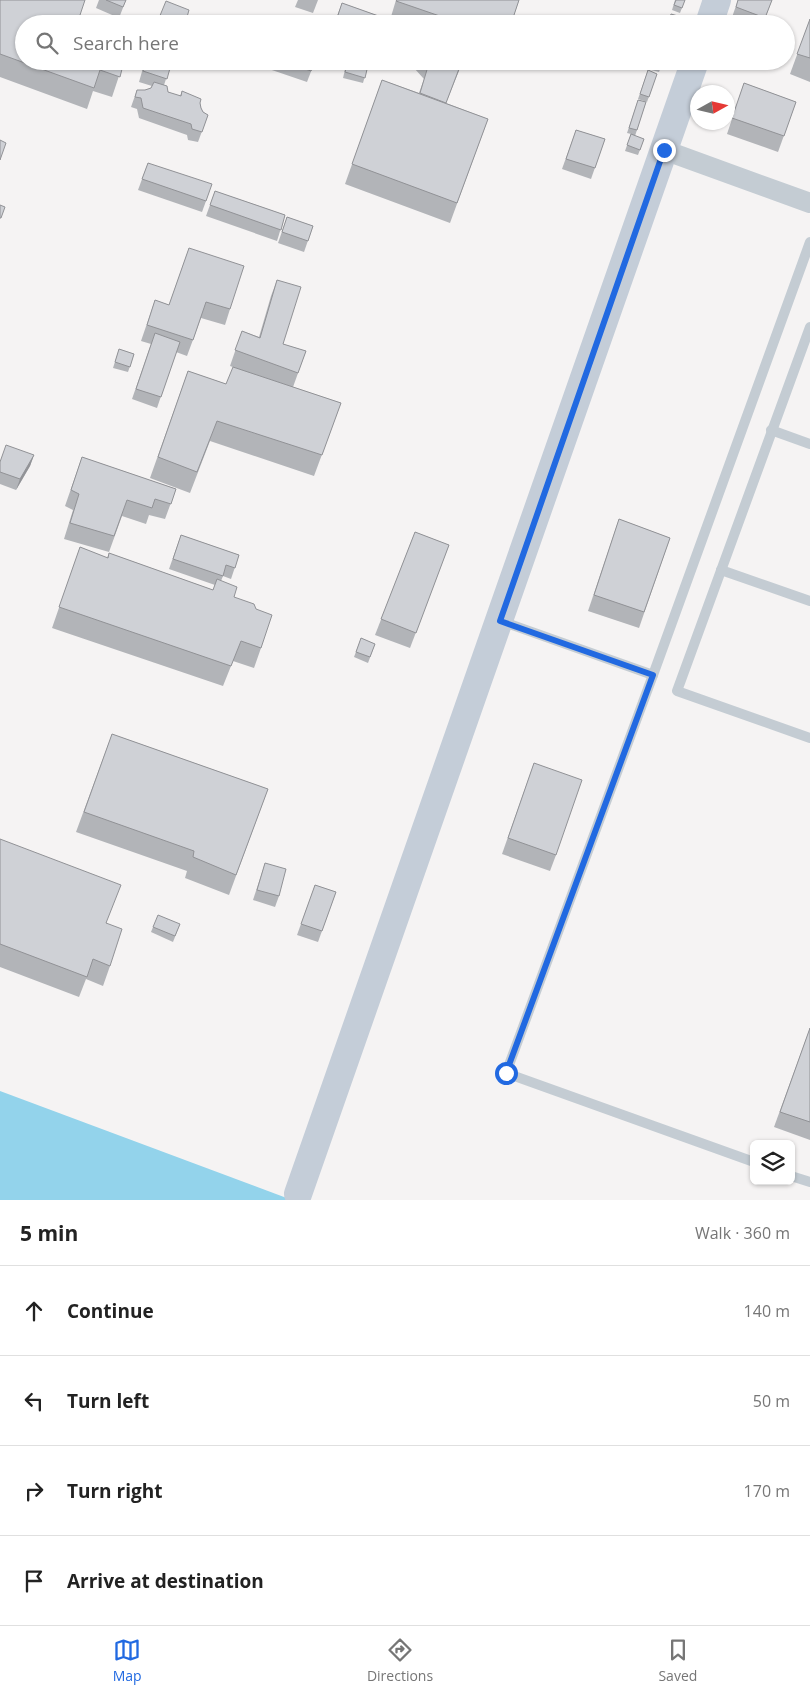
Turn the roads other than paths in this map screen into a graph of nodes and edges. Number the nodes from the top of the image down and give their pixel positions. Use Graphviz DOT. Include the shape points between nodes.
graph roads {
  1 [pos="717,0"];
  2 [pos="712,15"];
  3 [pos="693,70"];
  4 [pos="664,150"];
  5 [pos="810,203"];
  6 [pos="810,242"];
  7 [pos="805,268"];
  8 [pos="810,327"];
  9 [pos="771,430"];
  10 [pos="810,444"];
  11 [pos="721,570"];
  12 [pos="810,601"];
  13 [pos="500,621"];
  14 [pos="653,675"];
  15 [pos="810,738"];
  16 [pos="750,1161"];
  17 [pos="795,1177"];
  18 [pos="810,1182"];
  19 [pos="298,1194"];
  1 -- 2 [label="street"];
  3 -- 4 [label="street"];
  4 -- 5 [label="street"];
  4 -- 13 [label="street"];
  6 -- 7 [label="lane"];
  7 -- 14 [label="lane"];
  8 -- 9 [label="lane"];
  9 -- 10 [label="lane"];
  9 -- 11 [label="lane"];
  11 -- 12 [label="lane"];
  11 -- 15 [label="lane" via="677,691"];
  13 -- 14 [label="lane"];
  13 -- 19 [label="street"];
  14 -- 16 [label="lane" via="506,1073"];
  17 -- 18 [label="lane"];
}
